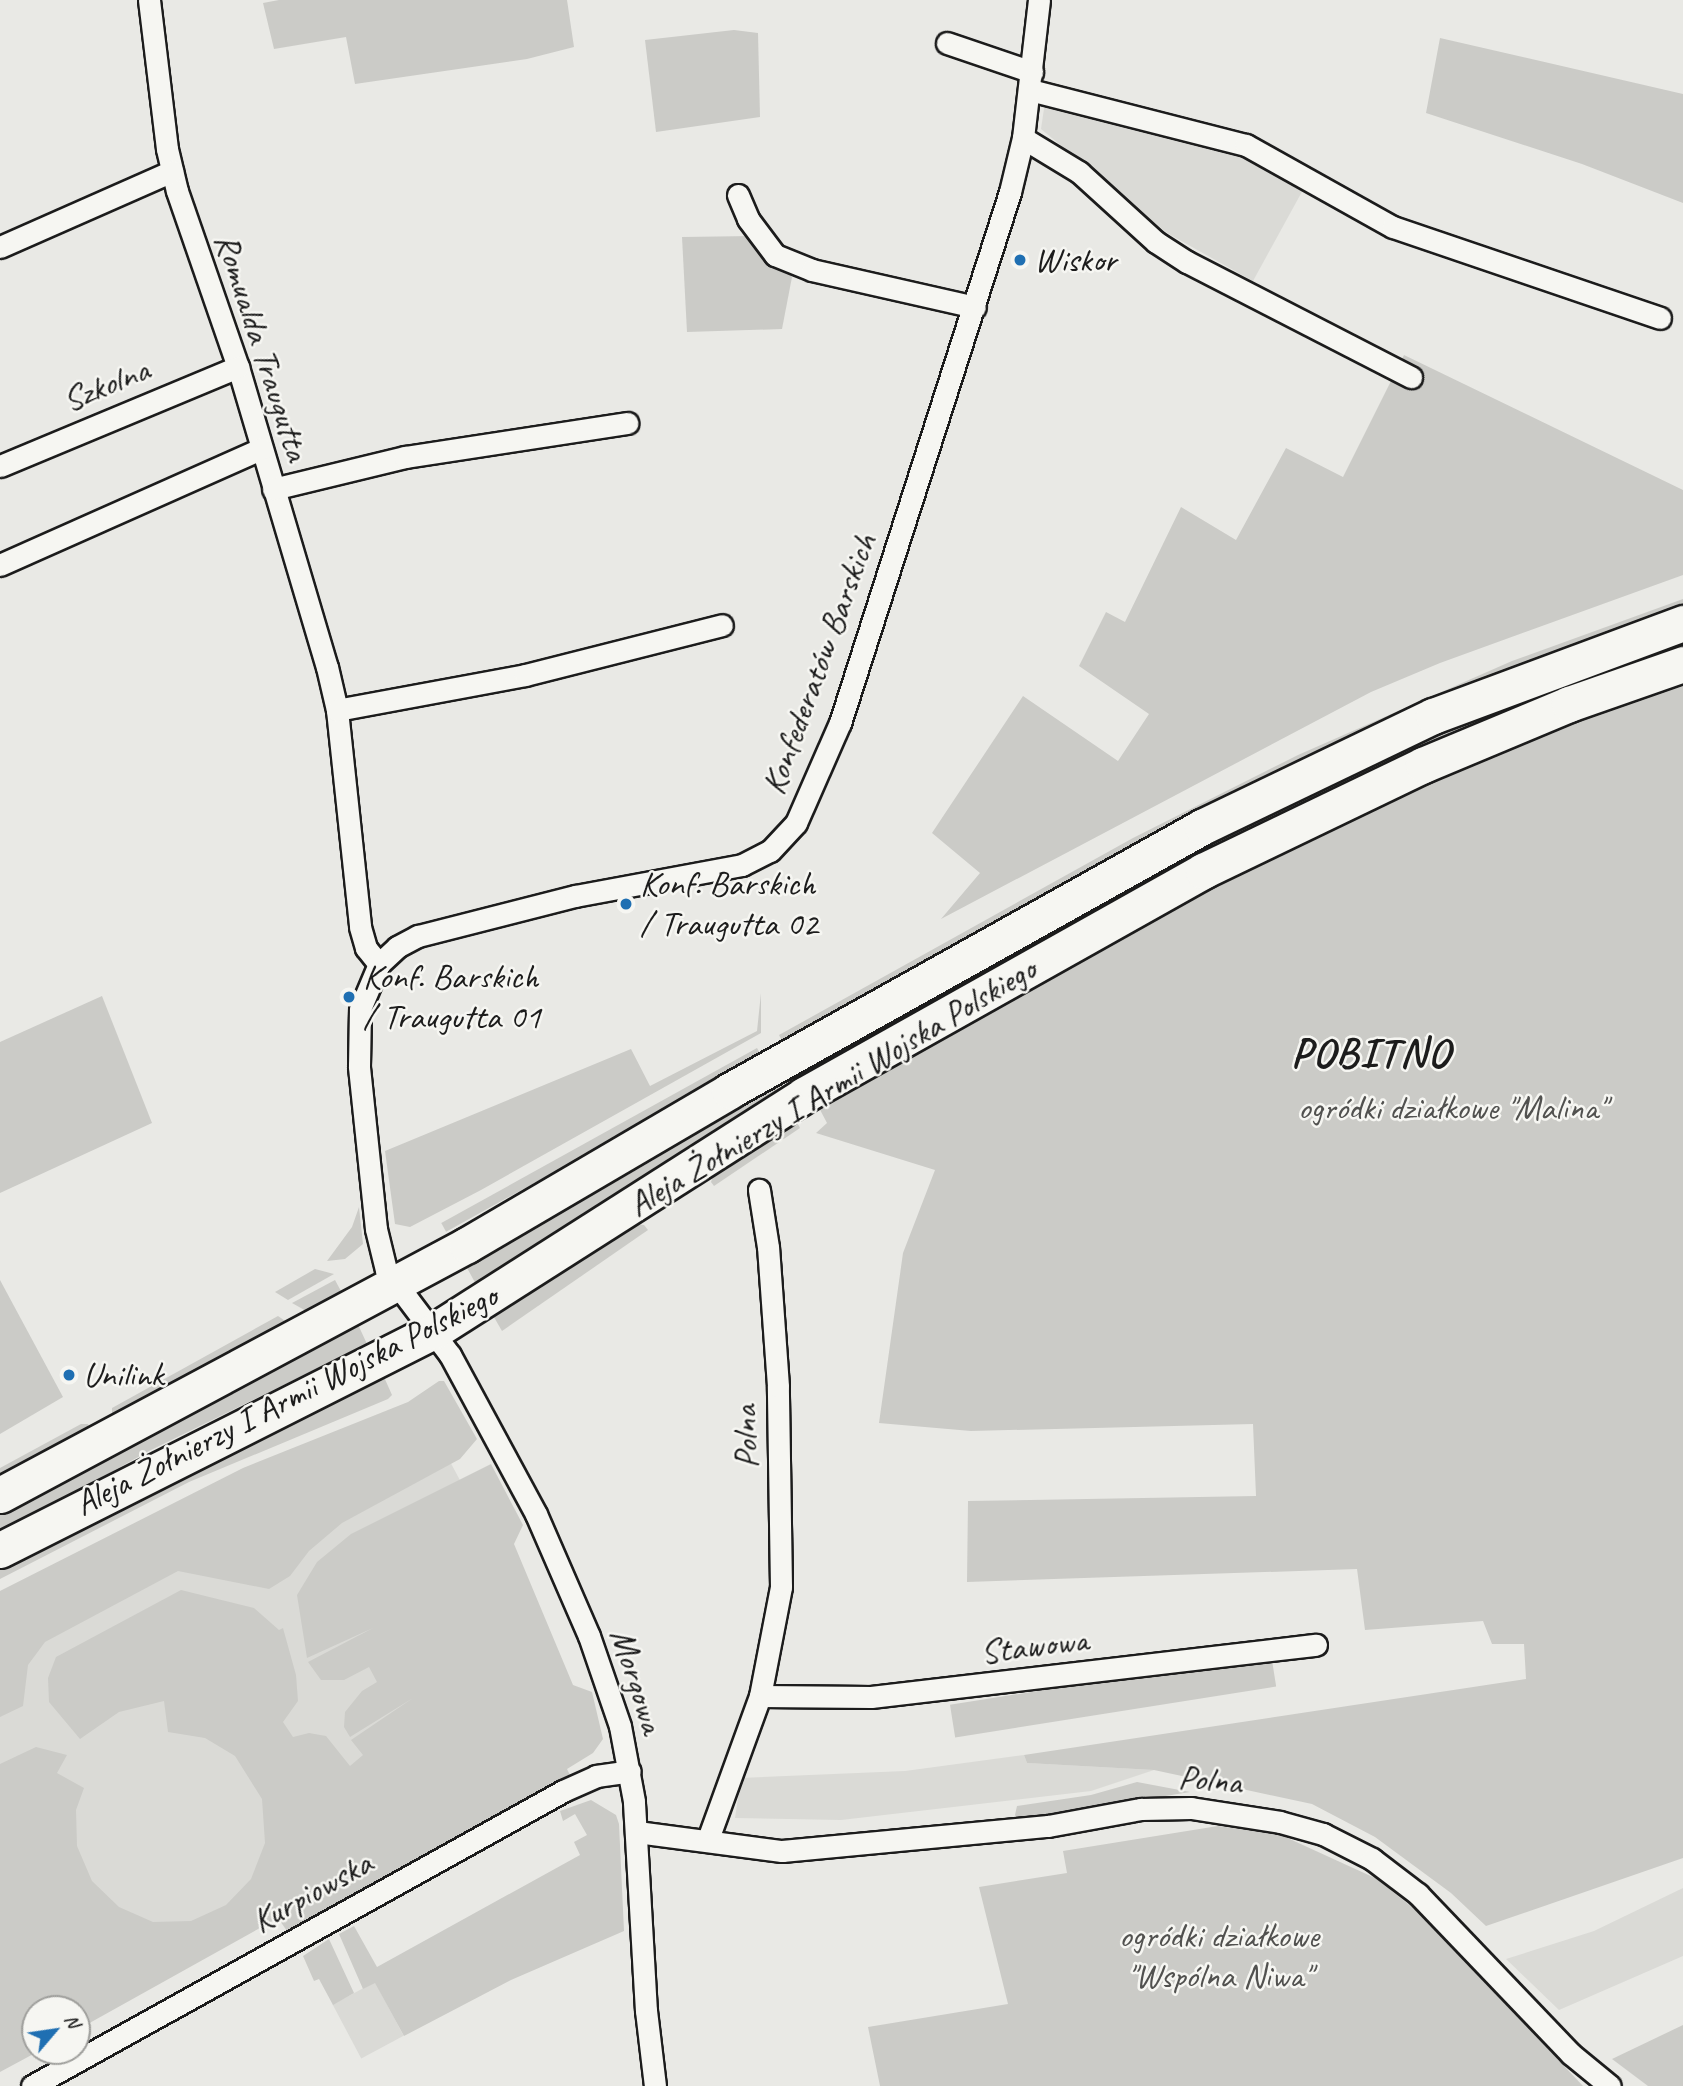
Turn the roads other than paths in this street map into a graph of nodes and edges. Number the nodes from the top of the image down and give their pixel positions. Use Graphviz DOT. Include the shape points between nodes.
graph roads {
  1 [pos="149,0"];
  2 [pos="1039,0"];
  3 [pos="947,43"];
  4 [pos="1031,81"];
  5 [pos="1023,138"];
  6 [pos="172,171"];
  7 [pos="738,195"];
  8 [pos="0,247"];
  9 [pos="975,307"];
  10 [pos="1660,318"];
  11 [pos="238,367"];
  12 [pos="1411,377"];
  13 [pos="627,423"];
  14 [pos="261,449"];
  15 [pos="0,466"];
  16 [pos="273,489"];
  17 [pos="0,565"];
  18 [pos="1683,623"];
  19 [pos="722,625"];
  20 [pos="1683,664"];
  21 [pos="337,710"];
  22 [pos="379,964"];
  23 [pos="759,1191"];
  24 [pos="395,1283"];
  25 [pos="434,1331"];
  26 [pos="0,1495"];
  27 [pos="0,1550"];
  28 [pos="1316,1645"];
  29 [pos="760,1696"];
  30 [pos="631,1771"];
  31 [pos="637,1832"];
  32 [pos="708,1839"];
  33 [pos="32,2086"];
  34 [pos="655,2086"];
  35 [pos="1610,2086"];
  1 -- 6 [label="street, Romualda Traugutta"];
  2 -- 4 [label="street, Konfederatów Barskich"];
  3 -- 4 [label="street"];
  4 -- 5 [label="street, Konfederatów Barskich"];
  4 -- 10 [label="street" via="1246,145 1393,227"];
  5 -- 9 [label="street, Konfederatów Barskich"];
  5 -- 12 [label="street" via="1079,172 1156,242 1187,262"];
  6 -- 8 [label="street"];
  6 -- 11 [label="street, Romualda Traugutta"];
  7 -- 9 [label="street" via="748,219 775,255 812,270"];
  9 -- 22 [label="street, Konfederatów Barskich" via="825,766 788,835 770,851 742,865 575,896 430,932 397,947"];
  11 -- 14 [label="street, Romualda Traugutta"];
  11 -- 15 [label="street, Szkolna"];
  13 -- 16 [label="street" via="405,457"];
  14 -- 16 [label="street, Romualda Traugutta"];
  14 -- 17 [label="street"];
  16 -- 21 [label="street, Romualda Traugutta"];
  18 -- 24 [label="main road, Aleja Żołnierzy I Armii Wojska Polskiego" via="1482,696 1285,784 1123,869"];
  19 -- 21 [label="street" via="525,675"];
  20 -- 25 [label="main road, Aleja Żołnierzy I Armii Wojska Polskiego" via="1569,704 1423,765 1181,883 804,1096"];
  21 -- 22 [label="street, Romualda Traugutta" via="360,927 366,948"];
  22 -- 24 [label="street, Konfederatów Barskich" via="362,1000 359,1066 376,1229 386,1270"];
  23 -- 29 [label="street, Polna" via="768,1247 778,1386 782,1565 779,1606"];
  24 -- 25 [label="street, Konfederatów Barskich"];
  24 -- 26 [label="main road, Aleja Żołnierzy I Armii Wojska Polskiego"];
  25 -- 27 [label="main road, Aleja Żołnierzy I Armii Wojska Polskiego"];
  25 -- 30 [label="street, Morgowa" via="505,1456 567,1583 608,1684"];
  28 -- 29 [label="street, Stawowa" via="871,1697"];
  29 -- 32 [label="street, Polna"];
  30 -- 31 [label="street, Morgowa"];
  30 -- 33 [label="street, Kurpiowska" via="596,1776 563,1791"];
  31 -- 32 [label="street, Polna"];
  31 -- 34 [label="street, Morgowa" via="646,2011"];
  32 -- 35 [label="street, Polna" via="729,1847 782,1851 852,1848 1048,1826 1141,1809 1231,1813 1301,1828 1372,1859 1418,1894 1571,2054"];
}
